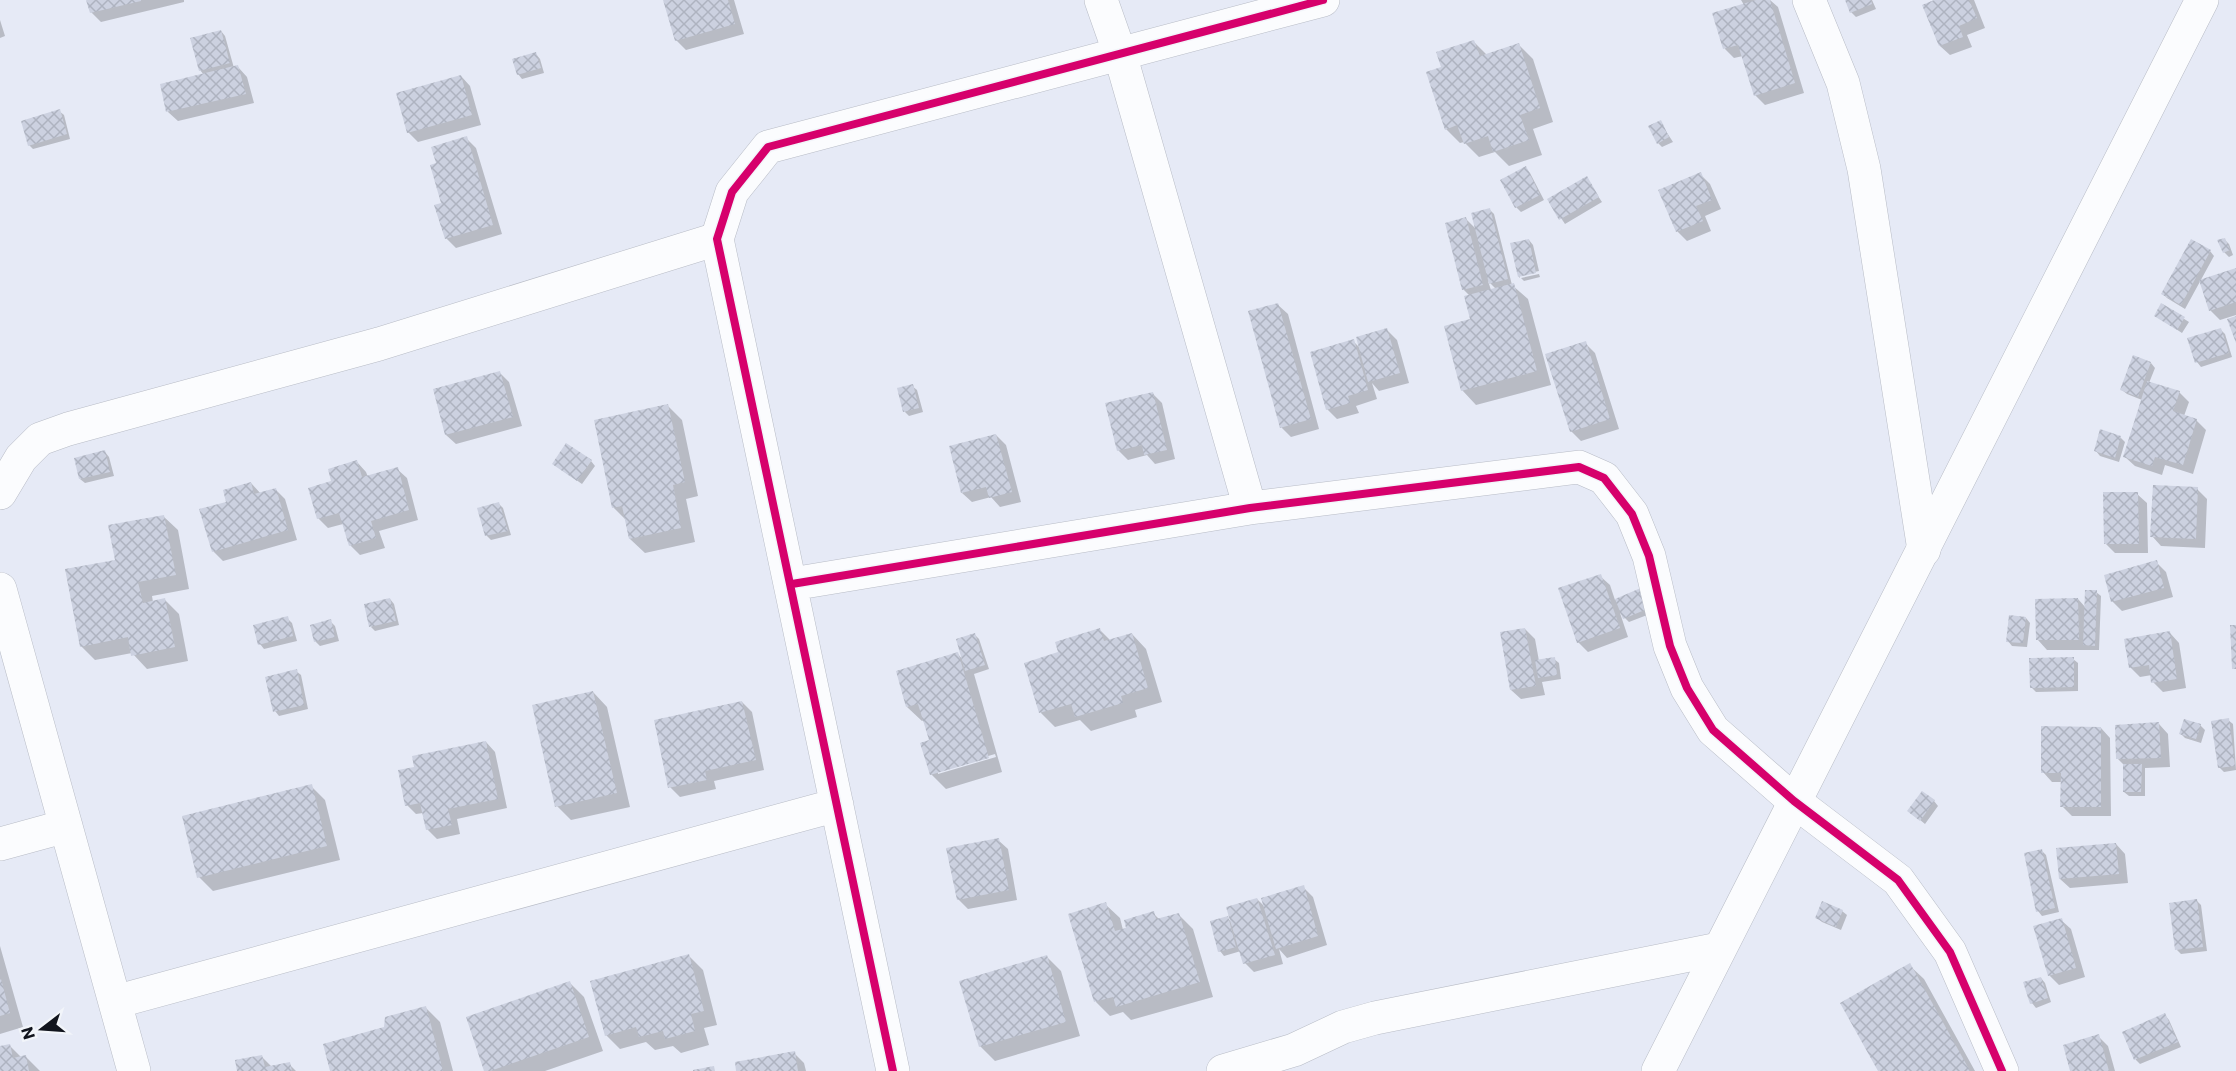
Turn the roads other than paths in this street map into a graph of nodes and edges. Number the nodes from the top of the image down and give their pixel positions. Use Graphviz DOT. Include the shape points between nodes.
graph roads {
  1 [pos="1101,0"];
  2 [pos="1323,0"];
  3 [pos="1809,0"];
  4 [pos="2202,0"];
  5 [pos="1120,54"];
  6 [pos="717,239"];
  7 [pos="0,493"];
  8 [pos="1250,508"];
  9 [pos="1924,550"];
  10 [pos="792,584"];
  11 [pos="0,589"];
  12 [pos="1794,801"];
  13 [pos="837,805"];
  14 [pos="66,826"];
  15 [pos="0,844"];
  16 [pos="1719,950"];
  17 [pos="115,1002"];
  18 [pos="134,1071"];
  19 [pos="893,1071"];
  20 [pos="1223,1071"];
  21 [pos="1658,1071"];
  22 [pos="2002,1071"];
  1 -- 5 [label="street"];
  2 -- 5 [label="street"];
  3 -- 9 [label="street" via="1843,82 1864,169"];
  4 -- 9 [label="street"];
  5 -- 6 [label="street" via="768,147 732,192"];
  5 -- 8 [label="street"];
  6 -- 7 [label="street" via="379,344 68,429 40,440 21,458"];
  6 -- 10 [label="street"];
  8 -- 10 [label="street"];
  8 -- 12 [label="street" via="1579,467 1604,478 1632,514 1649,556 1670,646 1687,688 1713,730"];
  9 -- 12 [label="street"];
  10 -- 13 [label="street"];
  11 -- 14 [label="street"];
  12 -- 16 [label="street"];
  12 -- 22 [label="street" via="1898,880 1950,951"];
  13 -- 17 [label="street"];
  13 -- 19 [label="street"];
  14 -- 15 [label="street"];
  14 -- 17 [label="street"];
  16 -- 20 [label="street" via="1375,1018 1294,1050"];
  16 -- 21 [label="street"];
  17 -- 18 [label="street"];
}
